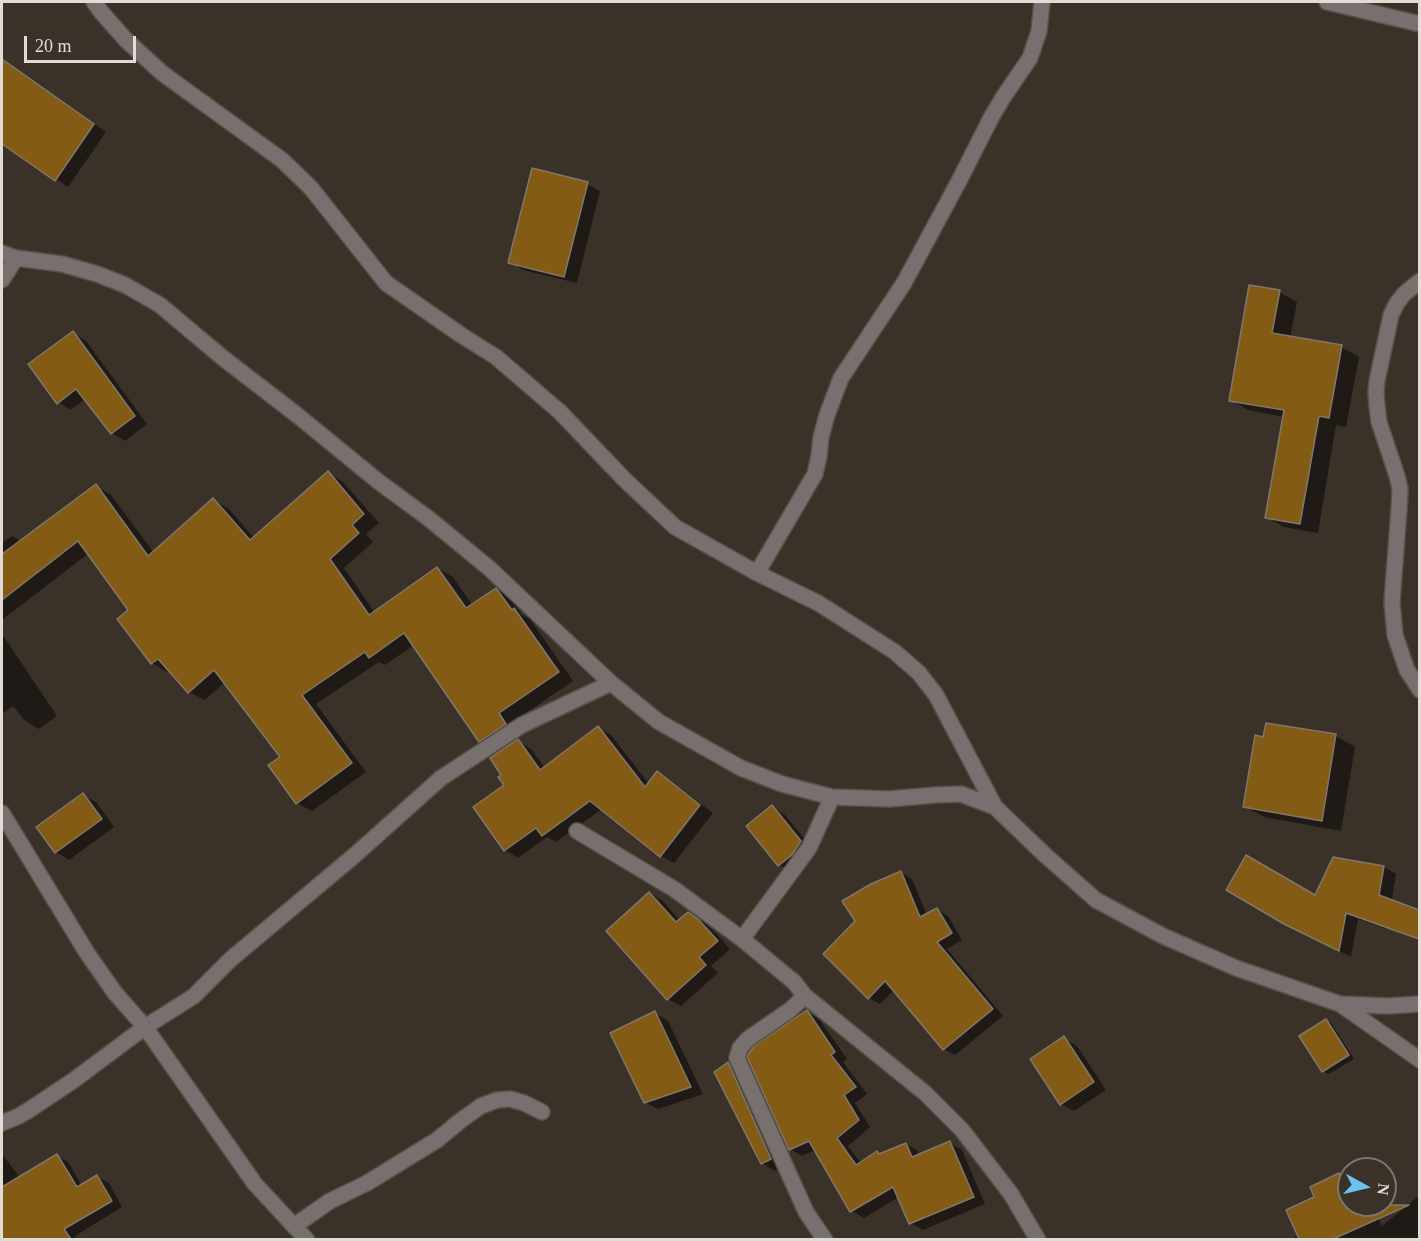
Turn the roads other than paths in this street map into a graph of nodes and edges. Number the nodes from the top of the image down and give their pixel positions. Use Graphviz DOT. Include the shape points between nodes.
graph roads {
  1 [pos="94,2"];
  2 [pos="1042,2"];
  3 [pos="1327,2"];
  4 [pos="1419,24"];
  5 [pos="9,256"];
  6 [pos="2,280"];
  7 [pos="1419,281"];
  8 [pos="757,573"];
  9 [pos="611,683"];
  10 [pos="1419,690"];
  11 [pos="832,797"];
  12 [pos="995,807"];
  13 [pos="2,813"];
  14 [pos="577,831"];
  15 [pos="742,939"];
  16 [pos="805,996"];
  17 [pos="1340,1004"];
  18 [pos="1419,1004"];
  19 [pos="145,1027"];
  20 [pos="1419,1060"];
  21 [pos="542,1112"];
  22 [pos="2,1123"];
  23 [pos="294,1226"];
  24 [pos="307,1239"];
  25 [pos="825,1239"];
  26 [pos="1038,1239"];
  1 -- 8 [label="street" via="126,40 162,73 282,160 311,188 386,283 496,357 560,412 675,527"];
  2 -- 8 [label="street" via="1039,31 1030,58 992,116 904,283 841,378 827,415 815,474"];
  3 -- 4 [label="street"];
  5 -- 6 [label="street"];
  5 -- 9 [label="street" via="97,274 160,305 489,568"];
  7 -- 10 [label="street" via="1404,294 1391,315 1376,392 1379,422 1400,489 1392,602 1395,635"];
  8 -- 12 [label="street" via="818,603 895,652 920,673 936,695"];
  9 -- 11 [label="street" via="659,722 741,768"];
  9 -- 19 [label="street" via="522,725 441,778 231,959 194,996"];
  11 -- 12 [label="street" via="889,799 962,794"];
  11 -- 15 [label="street" via="809,848"];
  12 -- 17 [label="street" via="1096,900 1163,936 1236,968"];
  13 -- 19 [label="street" via="87,953"];
  14 -- 15 [label="street" via="674,889"];
  15 -- 16 [label="street" via="794,982"];
  16 -- 25 [label="street" via="748,1039 737,1058 806,1212"];
  16 -- 26 [label="street" via="925,1093 962,1130 1011,1194"];
  17 -- 18 [label="street"];
  17 -- 20 [label="street"];
  19 -- 22 [label="street" via="74,1080"];
  19 -- 23 [label="street" via="255,1184"];
  21 -- 23 [label="street" via="510,1100 481,1106 437,1140"];
  23 -- 24 [label="street"];
}
